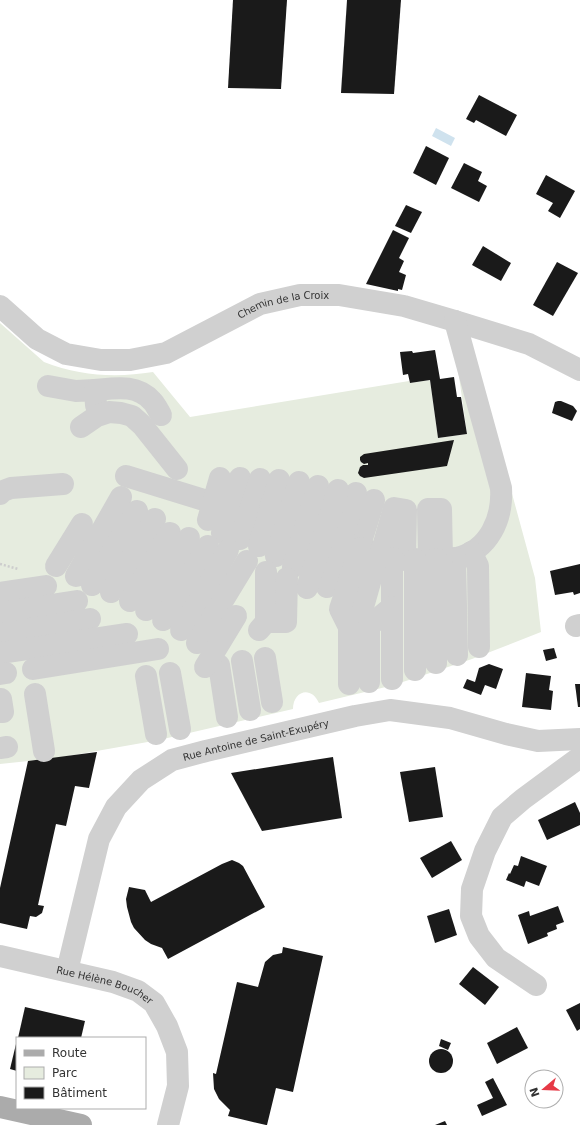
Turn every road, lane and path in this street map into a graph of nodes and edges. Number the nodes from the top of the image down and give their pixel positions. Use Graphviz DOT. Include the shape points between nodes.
graph roads {
  1 [pos="0,306"];
  2 [pos="455,321"];
  3 [pos="580,370"];
  4 [pos="48,386"];
  5 [pos="95,390"];
  6 [pos="161,415"];
  7 [pos="177,469"];
  8 [pos="126,476"];
  9 [pos="63,484"];
  10 [pos="298,485"];
  11 [pos="3,490"];
  12 [pos="82,524"];
  13 [pos="280,537"];
  14 [pos="56,566"];
  15 [pos="46,586"];
  16 [pos="317,587"];
  17 [pos="0,593"];
  18 [pos="77,601"];
  19 [pos="137,607"];
  20 [pos="392,607"];
  21 [pos="0,613"];
  22 [pos="236,616"];
  23 [pos="90,619"];
  24 [pos="263,626"];
  25 [pos="0,634"];
  26 [pos="127,634"];
  27 [pos="479,647"];
  28 [pos="158,649"];
  29 [pos="457,655"];
  30 [pos="236,662"];
  31 [pos="436,663"];
  32 [pos="2,667"];
  33 [pos="33,669"];
  34 [pos="415,670"];
  35 [pos="164,674"];
  36 [pos="392,679"];
  37 [pos="41,693"];
  38 [pos="580,739"];
  39 [pos="50,750"];
  40 [pos="580,757"];
  41 [pos="0,956"];
  42 [pos="67,971"];
  43 [pos="536,985"];
  44 [pos="0,1107"];
  45 [pos="81,1125"];
  46 [pos="168,1125"];
  1 -- 2 [label="street, Chemin de la Croix" via="37,339 66,354 100,360 130,360 166,353 260,304 300,295 339,295 404,306"];
  2 -- 3 [label="street, Chemin de la Croix" via="529,344"];
  2 -- 13 [label="street" via="501,488 498,521 486,540 477,548"];
  4 -- 5 [label="street" via="76,391"];
  5 -- 6 [label="street" via="126,387 140,391 152,401"];
  5 -- 7 [label="street" via="89,422 109,412 132,416"];
  8 -- 13 [label="street"];
  9 -- 11 [label="street"];
  10 -- 13 [label="street"];
  10 -- 13 [label="street"];
  10 -- 13 [label="street"];
  10 -- 13 [label="street"];
  10 -- 13 [label="street"];
  12 -- 14 [label="street"];
  13 -- 16 [label="street"];
  13 -- 19 [label="street"];
  13 -- 19 [label="street"];
  13 -- 19 [label="street"];
  13 -- 19 [label="street" via="202,596"];
  13 -- 20 [label="street"];
  13 -- 20 [label="street" via="340,609 348,627 359,683 370,626"];
  13 -- 24 [label="street"];
  13 -- 27 [label="street" via="478,566"];
  13 -- 29 [label="street"];
  13 -- 31 [label="street"];
  13 -- 34 [label="street"];
  15 -- 17 [label="street"];
  18 -- 21 [label="street"];
  20 -- 36 [label="street"];
  22 -- 30 [label="street"];
  23 -- 25 [label="street"];
  26 -- 32 [label="street"];
  28 -- 33 [label="street"];
  30 -- 30 [label="street" via="250,709"];
  35 -- 35 [label="street" via="174,730"];
  37 -- 39 [label="street"];
  38 -- 42 [label="street, Rue Antoine de Saint-Exupéry" via="538,741 450,718 390,710 172,760 141,780 116,807 99,839"];
  40 -- 43 [label="street" via="502,817 472,889 471,916 479,936 496,958"];
  41 -- 42 [label="street, Rue Hélène Boucher"];
  42 -- 46 [label="street, Rue Hélène Boucher" via="138,991 154,1003 177,1052 178,1086"];
  44 -- 45 [label="main road"];
}
